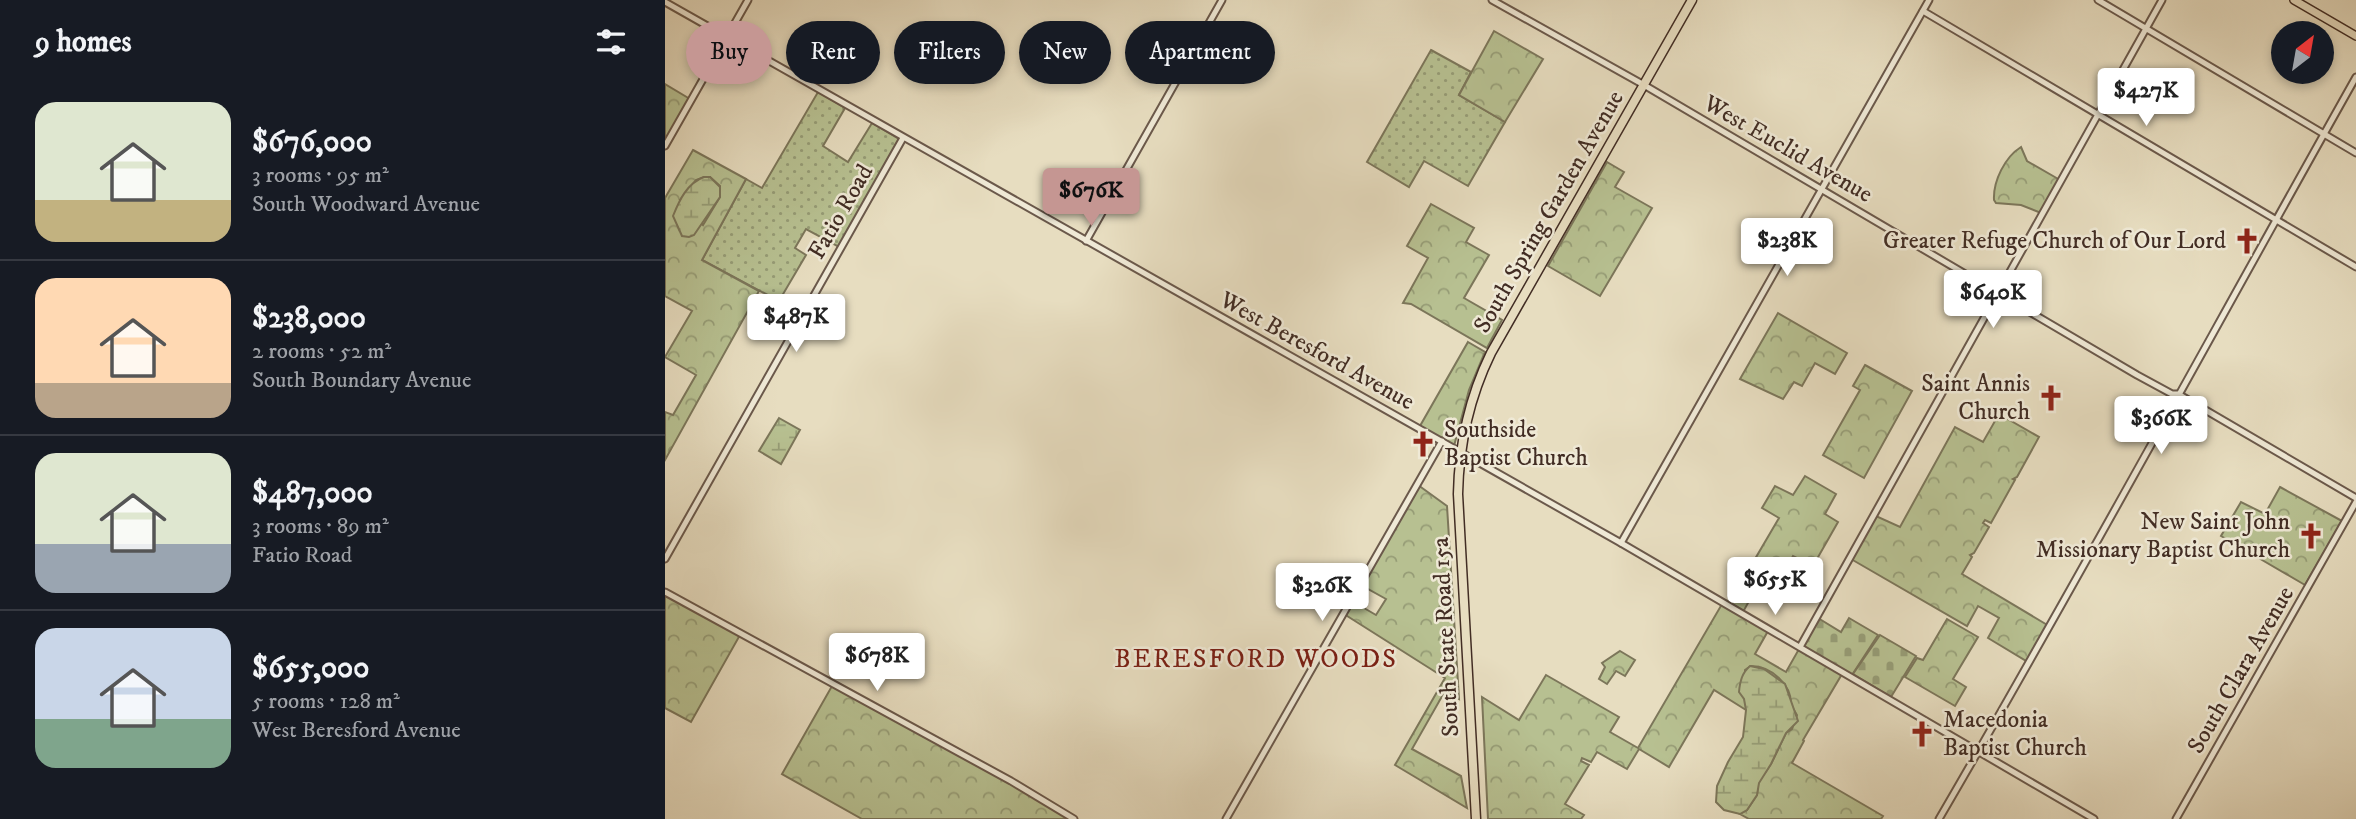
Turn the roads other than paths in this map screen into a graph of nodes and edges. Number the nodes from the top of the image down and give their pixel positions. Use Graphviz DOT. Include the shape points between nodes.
graph roads {
  1 [pos="748,0"];
  2 [pos="1222,0"];
  3 [pos="1492,0"];
  4 [pos="1692,0"];
  5 [pos="1929,0"];
  6 [pos="2098,0"];
  7 [pos="2162,0"];
  8 [pos="2294,0"];
  9 [pos="665,2"];
  10 [pos="1923,11"];
  11 [pos="696,21"];
  12 [pos="736,21"];
  13 [pos="2146,29"];
  14 [pos="2356,36"];
  15 [pos="772,65"];
  16 [pos="2356,77"];
  17 [pos="700,84"];
  18 [pos="1644,85"];
  19 [pos="2098,115"];
  20 [pos="2324,134"];
  21 [pos="903,138"];
  22 [pos="665,146"];
  23 [pos="2356,153"];
  24 [pos="1822,189"];
  25 [pos="2276,221"];
  26 [pos="1086,241"];
  27 [pos="2356,267"];
  28 [pos="1999,294"];
  29 [pos="2178,394"];
  30 [pos="1442,441"];
  31 [pos="1460,452"];
  32 [pos="2356,500"];
  33 [pos="1621,543"];
  34 [pos="665,559"];
  35 [pos="665,592"];
  36 [pos="1800,647"];
  37 [pos="1978,752"];
  38 [pos="1074,819"];
  39 [pos="1226,819"];
  40 [pos="1476,819"];
  41 [pos="1939,819"];
  42 [pos="2094,819"];
  43 [pos="2176,819"];
  1 -- 12 [label="street"];
  2 -- 26 [label="street"];
  3 -- 18 [label="street, West Euclid Avenue"];
  4 -- 18 [label="highway, South Spring Garden Avenue"];
  5 -- 10 [label="street"];
  6 -- 13 [label="street"];
  7 -- 13 [label="street"];
  8 -- 14 [label="main road"];
  9 -- 11 [label="street, West Beresford Avenue"];
  10 -- 19 [label="street"];
  10 -- 24 [label="street"];
  13 -- 19 [label="street"];
  13 -- 20 [label="street"];
  15 -- 21 [label="street, West Beresford Avenue"];
  16 -- 20 [label="street"];
  17 -- 22 [label="street"];
  18 -- 24 [label="street, West Euclid Avenue"];
  18 -- 31 [label="highway, South Spring Garden Avenue" via="1491,353 1472,401"];
  19 -- 25 [label="street"];
  19 -- 28 [label="street"];
  20 -- 23 [label="street"];
  20 -- 25 [label="street"];
  21 -- 26 [label="street, West Beresford Avenue"];
  21 -- 34 [label="street, Fatio Road"];
  24 -- 28 [label="street, West Euclid Avenue"];
  24 -- 33 [label="street"];
  25 -- 27 [label="street"];
  25 -- 29 [label="street"];
  26 -- 30 [label="street, West Beresford Avenue"];
  28 -- 29 [label="street, West Euclid Avenue"];
  28 -- 36 [label="street"];
  29 -- 32 [label="street, West Euclid Avenue"];
  29 -- 37 [label="street"];
  30 -- 31 [label="street, West Beresford Avenue"];
  30 -- 39 [label="street"];
  31 -- 33 [label="street, West Beresford Avenue"];
  31 -- 40 [label="highway, South State Road 15a" via="1458,507"];
  32 -- 43 [label="street, South Clara Avenue"];
  33 -- 36 [label="street, West Beresford Avenue"];
  35 -- 38 [label="street" via="1011,780"];
  36 -- 37 [label="street, West Beresford Avenue"];
  37 -- 41 [label="street"];
  37 -- 42 [label="street, West Beresford Avenue"];
}
